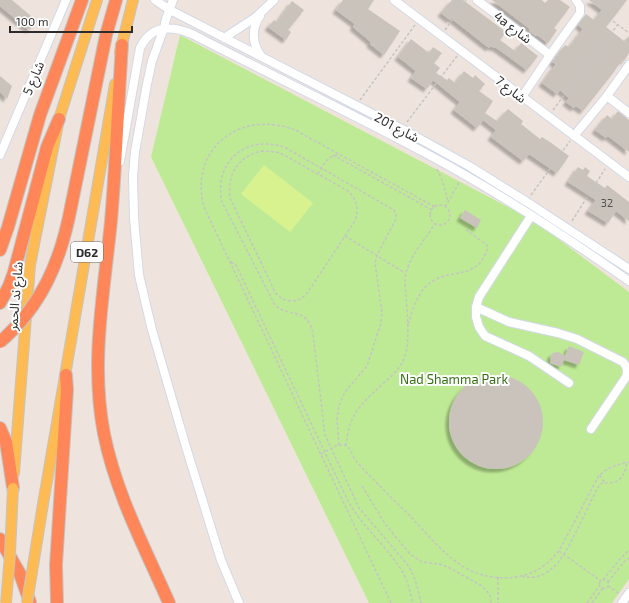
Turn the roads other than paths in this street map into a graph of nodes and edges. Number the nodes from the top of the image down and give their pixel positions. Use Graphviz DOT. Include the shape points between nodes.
graph roads {
  1 [pos="66,0"];
  2 [pos="82,0"];
  3 [pos="97,0"];
  4 [pos="116,0"];
  5 [pos="133,0"];
  6 [pos="155,0"];
  7 [pos="173,0"];
  8 [pos="274,0"];
  9 [pos="394,0"];
  10 [pos="477,0"];
  11 [pos="576,0"];
  12 [pos="266,9"];
  13 [pos="170,10"];
  14 [pos="164,28"];
  15 [pos="224,38"];
  16 [pos="122,46"];
  17 [pos="550,55"];
  18 [pos="263,59"];
  19 [pos="629,65"];
  20 [pos="607,96"];
  21 [pos="522,97"];
  22 [pos="629,113"];
  23 [pos="60,118"];
  24 [pos="574,136"];
  25 [pos="0,155"];
  26 [pos="629,177"];
  27 [pos="112,207"];
  28 [pos="531,216"];
  29 [pos="0,250"];
  30 [pos="629,269"];
  31 [pos="629,281"];
  32 [pos="0,303"];
  33 [pos="476,307"];
  34 [pos="0,342"];
  35 [pos="66,376"];
  36 [pos="569,383"];
  37 [pos="0,428"];
  38 [pos="592,429"];
  39 [pos="13,488"];
  40 [pos="0,539"];
  41 [pos="6,603"];
  42 [pos="29,603"];
  43 [pos="57,603"];
  44 [pos="169,603"];
  45 [pos="239,603"];
  1 -- 25 [label="street, شارع 5"];
  2 -- 29 [label="highway" via="40,115"];
  3 -- 23 [label="main road, شارع ند الحمر"];
  4 -- 34 [label="highway, bridge" via="106,35 65,236 56,264 27,314"];
  5 -- 16 [label="main road, D62"];
  6 -- 13 [label="street, شارع 201"];
  7 -- 13 [label="street"];
  8 -- 12 [label="street"];
  9 -- 21 [label="street, شارع 7"];
  10 -- 17 [label="street, 4a شارع"];
  11 -- 17 [label="street" via="580,6 580,13"];
  12 -- 15 [label="street"];
  12 -- 18 [label="street" via="256,22 254,33 257,49"];
  13 -- 14 [label="street"];
  13 -- 15 [label="street, شارع 201"];
  14 -- 27 [label="street" via="149,34 140,48"];
  14 -- 28 [label="street, شارع 201" via="192,34 361,119 430,155"];
  14 -- 45 [label="street" via="152,61 135,152 134,218 139,275 186,447 221,560"];
  15 -- 18 [label="street, شارع 201"];
  16 -- 27 [label="highway"];
  16 -- 35 [label="main road, D62"];
  17 -- 21 [label="street"];
  18 -- 30 [label="street, شارع 201" via="469,166"];
  19 -- 20 [label="street"];
  20 -- 22 [label="street"];
  20 -- 24 [label="street"];
  21 -- 24 [label="street, شارع 7"];
  23 -- 32 [label="highway" via="47,148 14,272"];
  23 -- 39 [label="main road, شارع ند الحمر" via="30,265"];
  24 -- 26 [label="street, شارع 7"];
  27 -- 44 [label="highway" via="98,326 100,412 118,486"];
  28 -- 31 [label="street, شارع 201"];
  28 -- 33 [label="street" via="479,297"];
  33 -- 36 [label="street" via="477,322 485,336 529,356"];
  33 -- 38 [label="street" via="509,322 577,339 623,362 628,372 626,377"];
  35 -- 42 [label="main road, D62, bridge" via="43,504"];
  35 -- 43 [label="highway" via="56,565"];
  37 -- 39 [label="highway" via="6,442"];
  39 -- 41 [label="main road, شارع ند الحمر, bridge"];
  40 -- 42 [label="highway" via="20,574"];
}
